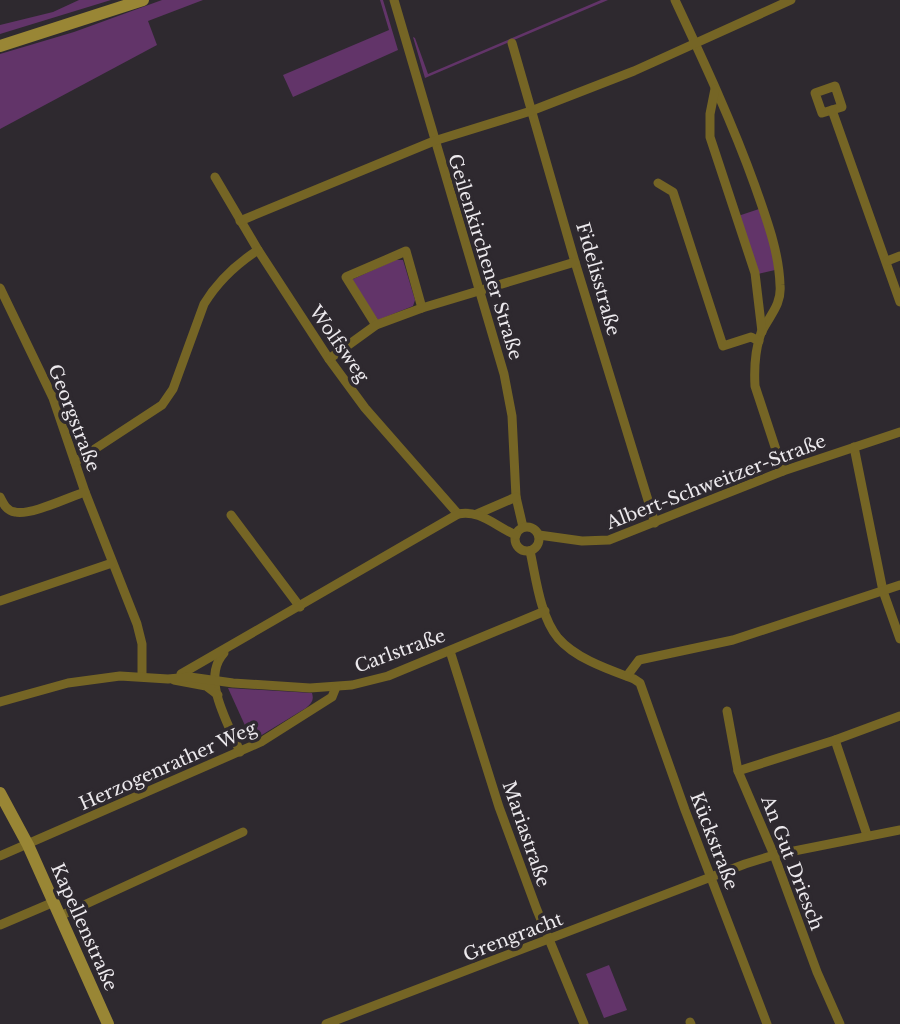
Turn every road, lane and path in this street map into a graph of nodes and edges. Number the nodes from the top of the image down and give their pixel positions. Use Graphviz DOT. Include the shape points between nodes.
graph roads {
  1 [pos="143,0"];
  2 [pos="394,0"];
  3 [pos="675,0"];
  4 [pos="791,0"];
  5 [pos="512,43"];
  6 [pos="695,43"];
  7 [pos="0,46"];
  8 [pos="715,89"];
  9 [pos="832,110"];
  10 [pos="531,111"];
  11 [pos="434,141"];
  12 [pos="215,177"];
  13 [pos="658,183"];
  14 [pos="240,221"];
  15 [pos="258,250"];
  16 [pos="900,256"];
  17 [pos="887,261"];
  18 [pos="575,262"];
  19 [pos="0,288"];
  20 [pos="478,291"];
  21 [pos="2,300"];
  22 [pos="900,302"];
  23 [pos="422,308"];
  24 [pos="376,325"];
  25 [pos="761,336"];
  26 [pos="329,359"];
  27 [pos="900,432"];
  28 [pos="854,447"];
  29 [pos="75,462"];
  30 [pos="783,471"];
  31 [pos="85,492"];
  32 [pos="0,497"];
  33 [pos="516,497"];
  34 [pos="458,514"];
  35 [pos="477,514"];
  36 [pos="231,515"];
  37 [pos="655,523"];
  38 [pos="523,527"];
  39 [pos="516,534"];
  40 [pos="539,535"];
  41 [pos="530,551"];
  42 [pos="112,563"];
  43 [pos="900,585"];
  44 [pos="883,591"];
  45 [pos="0,601"];
  46 [pos="300,607"];
  47 [pos="545,611"];
  48 [pos="900,639"];
  49 [pos="231,647"];
  50 [pos="450,651"];
  51 [pos="626,676"];
  52 [pos="142,677"];
  53 [pos="168,679"];
  54 [pos="216,680"];
  55 [pos="336,687"];
  56 [pos="218,695"];
  57 [pos="0,702"];
  58 [pos="727,710"];
  59 [pos="900,716"];
  60 [pos="835,740"];
  61 [pos="240,752"];
  62 [pos="738,771"];
  63 [pos="0,793"];
  64 [pos="900,830"];
  65 [pos="243,832"];
  66 [pos="867,835"];
  67 [pos="28,845"];
  68 [pos="774,855"];
  69 [pos="0,856"];
  70 [pos="709,876"];
  71 [pos="54,902"];
  72 [pos="60,916"];
  73 [pos="0,925"];
  74 [pos="550,940"];
  75 [pos="108,1024"];
  76 [pos="326,1024"];
  77 [pos="584,1024"];
  78 [pos="767,1024"];
  79 [pos="839,1024"];
  1 -- 7 [label="street"];
  2 -- 11 [label="street, Geilenkirchener Straße"];
  3 -- 6 [label="street"];
  4 -- 6 [label="street"];
  5 -- 10 [label="street, Fidelisstraße"];
  6 -- 8 [label="street"];
  6 -- 10 [label="street"];
  8 -- 25 [label="street" via="710,137 755,273"];
  8 -- 25 [label="street" via="763,207 777,257 780,296"];
  9 -- 17 [label="street"];
  10 -- 11 [label="street"];
  10 -- 18 [label="street, Fidelisstraße"];
  11 -- 14 [label="street"];
  11 -- 20 [label="street, Geilenkirchener Straße"];
  12 -- 14 [label="street, Wolfsweg"];
  13 -- 25 [label="street" via="673,192 723,346"];
  14 -- 15 [label="street, Wolfsweg"];
  15 -- 26 [label="street, Wolfsweg"];
  15 -- 29 [label="street" via="223,277 204,304 173,389 162,405"];
  16 -- 17 [label="street"];
  17 -- 22 [label="street"];
  18 -- 20 [label="street"];
  18 -- 37 [label="street, Fidelisstraße"];
  19 -- 21 [label="street, Georgstraße"];
  20 -- 23 [label="street"];
  20 -- 33 [label="street, Geilenkirchener Straße" via="512,416"];
  21 -- 29 [label="street, Georgstraße" via="53,398"];
  23 -- 24 [label="street"];
  23 -- 24 [label="street" via="406,251 346,277"];
  24 -- 26 [label="street"];
  25 -- 30 [label="street" via="755,386"];
  26 -- 34 [label="street, Wolfsweg" via="365,408"];
  27 -- 28 [label="street, Albert-Schweitzer-Straße"];
  28 -- 30 [label="street, Albert-Schweitzer-Straße"];
  28 -- 44 [label="street"];
  29 -- 31 [label="street, Georgstraße"];
  30 -- 37 [label="street, Albert-Schweitzer-Straße"];
  31 -- 32 [label="street" via="24,513 5,507"];
  31 -- 42 [label="street, Georgstraße"];
  33 -- 35 [label="street"];
  33 -- 38 [label="street, Geilenkirchener Straße"];
  34 -- 35 [label="street"];
  34 -- 46 [label="street"];
  35 -- 39 [label="street"];
  36 -- 46 [label="street"];
  37 -- 40 [label="street, Albert-Schweitzer-Straße" via="609,540"];
  38 -- 39 [label="street"];
  38 -- 40 [label="street" via="533,527"];
  39 -- 41 [label="street" via="516,545"];
  40 -- 41 [label="street" via="538,546"];
  41 -- 47 [label="street"];
  42 -- 45 [label="street"];
  42 -- 52 [label="street, Georgstraße" via="137,624"];
  43 -- 44 [label="street"];
  44 -- 48 [label="street"];
  44 -- 51 [label="street" via="733,640 639,660"];
  46 -- 49 [label="street"];
  47 -- 50 [label="street, Carlstraße"];
  47 -- 51 [label="street" via="558,638 568,647"];
  49 -- 53 [label="street"];
  49 -- 54 [label="street" via="217,661"];
  50 -- 55 [label="street, Carlstraße" via="369,682"];
  50 -- 74 [label="street, Mariastraße" via="499,807"];
  51 -- 70 [label="street, Kückstraße" via="640,683"];
  52 -- 53 [label="street, Carlstraße"];
  52 -- 57 [label="street, Carlstraße" via="94,678"];
  53 -- 54 [label="street, Carlstraße"];
  53 -- 56 [label="street, Carlstraße" via="206,686"];
  54 -- 55 [label="street, Carlstraße"];
  54 -- 56 [label="street"];
  55 -- 61 [label="street, Herzogenrather Weg" via="332,697"];
  56 -- 61 [label="street"];
  58 -- 62 [label="street, An Gut Driesch"];
  59 -- 60 [label="street"];
  60 -- 62 [label="street"];
  60 -- 66 [label="street"];
  61 -- 67 [label="street, Herzogenrather Weg"];
  62 -- 68 [label="street, An Gut Driesch"];
  63 -- 67 [label="street, Kapellenstraße"];
  64 -- 66 [label="street, Grengracht"];
  65 -- 72 [label="street"];
  66 -- 68 [label="street, Grengracht"];
  67 -- 69 [label="street, Herzogenrather Weg"];
  67 -- 71 [label="street, Kapellenstraße"];
  68 -- 70 [label="street, Grengracht"];
  68 -- 79 [label="street, An Gut Driesch"];
  70 -- 74 [label="street, Grengracht"];
  70 -- 78 [label="street, Kückstraße"];
  71 -- 72 [label="street, Kapellenstraße"];
  71 -- 73 [label="street"];
  72 -- 75 [label="street, Kapellenstraße"];
  74 -- 76 [label="street, Grengracht"];
  74 -- 77 [label="street, Mariastraße"];
}
